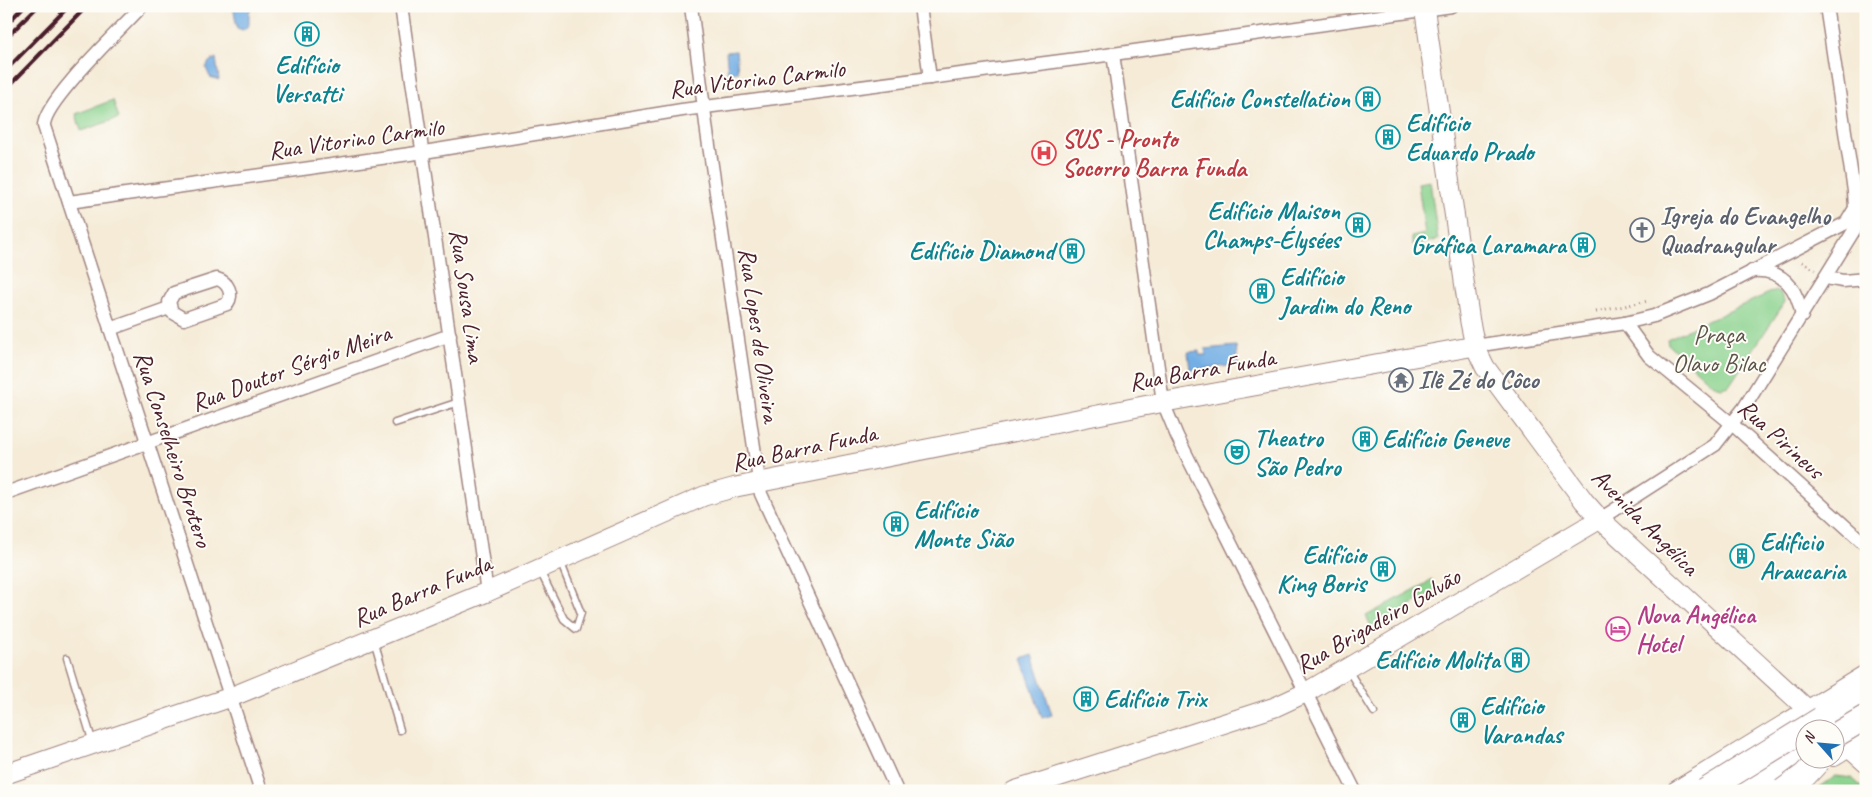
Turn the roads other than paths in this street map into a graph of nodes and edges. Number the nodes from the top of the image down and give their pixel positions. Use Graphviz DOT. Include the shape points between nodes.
graph roads {
  1 [pos="142,6"];
  2 [pos="401,6"];
  3 [pos="691,6"];
  4 [pos="920,6"];
  5 [pos="1451,6"];
  6 [pos="1826,6"];
  7 [pos="1424,8"];
  8 [pos="1112,54"];
  9 [pos="930,78"];
  10 [pos="703,108"];
  11 [pos="424,152"];
  12 [pos="1854,191"];
  13 [pos="1866,200"];
  14 [pos="69,202"];
  15 [pos="1866,212"];
  16 [pos="1750,271"];
  17 [pos="1826,278"];
  18 [pos="1866,279"];
  19 [pos="170,308"];
  20 [pos="1802,316"];
  21 [pos="1625,323"];
  22 [pos="110,329"];
  23 [pos="450,335"];
  24 [pos="1475,346"];
  25 [pos="459,402"];
  26 [pos="1162,402"];
  27 [pos="395,423"];
  28 [pos="1732,424"];
  29 [pos="147,443"];
  30 [pos="758,481"];
  31 [pos="6,493"];
  32 [pos="1600,519"];
  33 [pos="1866,545"];
  34 [pos="560,560"];
  35 [pos="539,569"];
  36 [pos="487,592"];
  37 [pos="373,639"];
  38 [pos="67,658"];
  39 [pos="1347,669"];
  40 [pos="1866,675"];
  41 [pos="1866,691"];
  42 [pos="1306,693"];
  43 [pos="231,697"];
  44 [pos="1807,710"];
  45 [pos="1374,712"];
  46 [pos="1866,717"];
  47 [pos="1818,720"];
  48 [pos="400,730"];
  49 [pos="1866,736"];
  50 [pos="1844,737"];
  51 [pos="1844,742"];
  52 [pos="93,744"];
  53 [pos="1844,747"];
  54 [pos="1794,761"];
  55 [pos="1866,763"];
  56 [pos="1810,770"];
  57 [pos="1813,770"];
  58 [pos="6,774"];
  59 [pos="261,791"];
  60 [pos="897,791"];
  61 [pos="1014,791"];
  62 [pos="1355,791"];
  63 [pos="1677,791"];
  64 [pos="1705,791"];
  65 [pos="1747,791"];
  66 [pos="1779,791"];
  67 [pos="1783,791"];
  1 -- 14 [label="street, Rua Conselheiro Brotero" via="69,84 44,121"];
  2 -- 11 [label="street, Rua Sousa Lima"];
  3 -- 10 [label="street, Rua Lopes de Oliveira"];
  4 -- 9 [label="street"];
  5 -- 7 [label="street, Rua Vitorino Carmilo"];
  6 -- 12 [label="street"];
  7 -- 8 [label="street, Rua Vitorino Carmilo"];
  7 -- 24 [label="street, Avenida Angélica"];
  8 -- 9 [label="street, Rua Vitorino Carmilo"];
  8 -- 26 [label="street"];
  9 -- 10 [label="street, Rua Vitorino Carmilo"];
  10 -- 11 [label="street, Rua Vitorino Carmilo"];
  10 -- 30 [label="street, Rua Lopes de Oliveira"];
  11 -- 14 [label="street, Rua Vitorino Carmilo"];
  11 -- 23 [label="street, Rua Sousa Lima"];
  12 -- 13 [label="street" via="1859,199"];
  12 -- 16 [label="street" via="1855,208 1846,223"];
  14 -- 22 [label="street, Rua Conselheiro Brotero"];
  15 -- 17 [label="street"];
  16 -- 20 [label="street" via="1772,272 1789,281 1800,302"];
  16 -- 21 [label="street, Rua Barra Funda" via="1709,294 1654,316"];
  17 -- 18 [label="street" via="1844,281"];
  17 -- 20 [label="street"];
  19 -- 19 [label="street" via="170,298 174,293 213,280 223,281 230,294 225,305 187,318 178,317"];
  19 -- 22 [label="street"];
  20 -- 28 [label="street"];
  21 -- 24 [label="street, Rua Barra Funda"];
  21 -- 28 [label="street, Rua Pirineus" via="1649,356"];
  22 -- 29 [label="street, Rua Conselheiro Brotero"];
  23 -- 25 [label="street, Rua Sousa Lima"];
  23 -- 29 [label="street, Rua Doutor Sérgio Meira"];
  24 -- 26 [label="street, Rua Barra Funda"];
  24 -- 32 [label="street, Avenida Angélica" via="1485,367"];
  25 -- 27 [label="lane"];
  25 -- 36 [label="street, Rua Sousa Lima"];
  26 -- 30 [label="street, Rua Barra Funda"];
  26 -- 42 [label="street"];
  28 -- 32 [label="street, Rua Brigadeiro Galvão" via="1714,445"];
  28 -- 33 [label="street, Rua Pirineus"];
  29 -- 31 [label="street, Rua Doutor Sérgio Meira"];
  29 -- 43 [label="street, Rua Conselheiro Brotero"];
  30 -- 34 [label="street, Rua Barra Funda" via="704,496"];
  30 -- 60 [label="street, Rua Lopes de Oliveira" via="765,504"];
  32 -- 39 [label="street, Rua Brigadeiro Galvão"];
  32 -- 44 [label="street, Avenida Angélica"];
  34 -- 35 [label="street, Rua Barra Funda"];
  34 -- 35 [label="lane" via="581,613 576,629 564,619"];
  35 -- 36 [label="street, Rua Barra Funda"];
  36 -- 37 [label="street, Rua Barra Funda"];
  37 -- 43 [label="street, Rua Barra Funda"];
  37 -- 48 [label="lane"];
  38 -- 52 [label="lane"];
  39 -- 42 [label="street, Rua Brigadeiro Galvão"];
  39 -- 45 [label="lane"];
  40 -- 44 [label="main road"];
  41 -- 64 [label="highway, bridge"];
  42 -- 61 [label="street, Rua Brigadeiro Galvão" via="1275,707"];
  42 -- 62 [label="street"];
  43 -- 52 [label="street, Rua Barra Funda"];
  43 -- 59 [label="street, Rua Conselheiro Brotero"];
  44 -- 47 [label="street, Avenida Angélica"];
  44 -- 63 [label="main road"];
  46 -- 50 [label="highway, bridge"];
  49 -- 51 [label="main road"];
  52 -- 58 [label="street, Rua Barra Funda"];
  53 -- 55 [label="street"];
  54 -- 65 [label="highway"];
  56 -- 67 [label="highway, bridge"];
  57 -- 66 [label="main road"];
}
